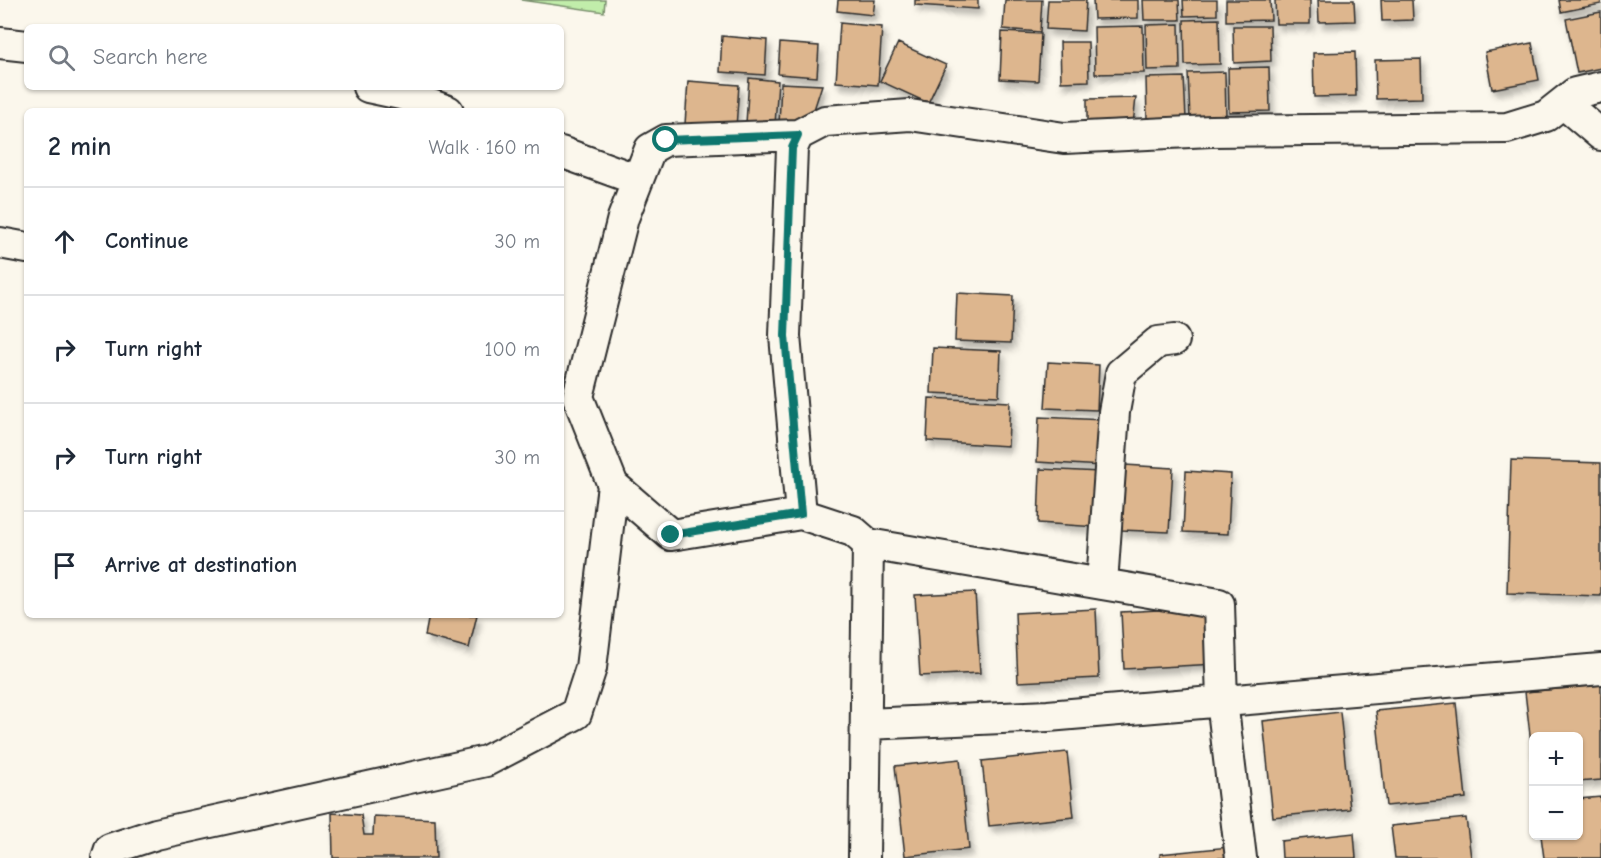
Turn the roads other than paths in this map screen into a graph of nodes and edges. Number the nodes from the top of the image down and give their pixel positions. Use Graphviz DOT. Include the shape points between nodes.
graph roads {
  1 [pos="0,43"];
  2 [pos="24,46"];
  3 [pos="1601,87"];
  4 [pos="382,90"];
  5 [pos="1563,102"];
  6 [pos="440,108"];
  7 [pos="798,135"];
  8 [pos="1601,135"];
  9 [pos="564,153"];
  10 [pos="638,180"];
  11 [pos="0,243"];
  12 [pos="24,247"];
  13 [pos="1174,340"];
  14 [pos="570,396"];
  15 [pos="613,485"];
  16 [pos="801,514"];
  17 [pos="868,544"];
  18 [pos="1102,584"];
  19 [pos="1601,669"];
  20 [pos="1222,701"];
  21 [pos="866,724"];
  22 [pos="107,858"];
  23 [pos="864,858"];
  24 [pos="1241,858"];
  1 -- 2 [label="street"];
  3 -- 5 [label="street" via="1575,93"];
  4 -- 6 [label="street"];
  5 -- 7 [label="street" via="1546,116 1508,128 1470,130 1211,131 1064,138 910,115 825,121"];
  5 -- 8 [label="street"];
  7 -- 10 [label="street" via="666,140 650,149"];
  7 -- 16 [label="street" via="792,148 785,336"];
  9 -- 10 [label="street"];
  10 -- 14 [label="street"];
  11 -- 12 [label="street"];
  13 -- 18 [label="street" via="1158,342 1121,373 1114,412"];
  14 -- 15 [label="street"];
  15 -- 16 [label="street" via="671,535"];
  15 -- 22 [label="street" via="591,668 576,714 486,761 156,834 110,849"];
  16 -- 17 [label="street" via="853,531"];
  17 -- 18 [label="street"];
  17 -- 21 [label="street"];
  18 -- 20 [label="street" via="1219,604"];
  19 -- 20 [label="street"];
  20 -- 21 [label="street" via="1048,717"];
  20 -- 24 [label="street"];
  21 -- 23 [label="street"];
}
